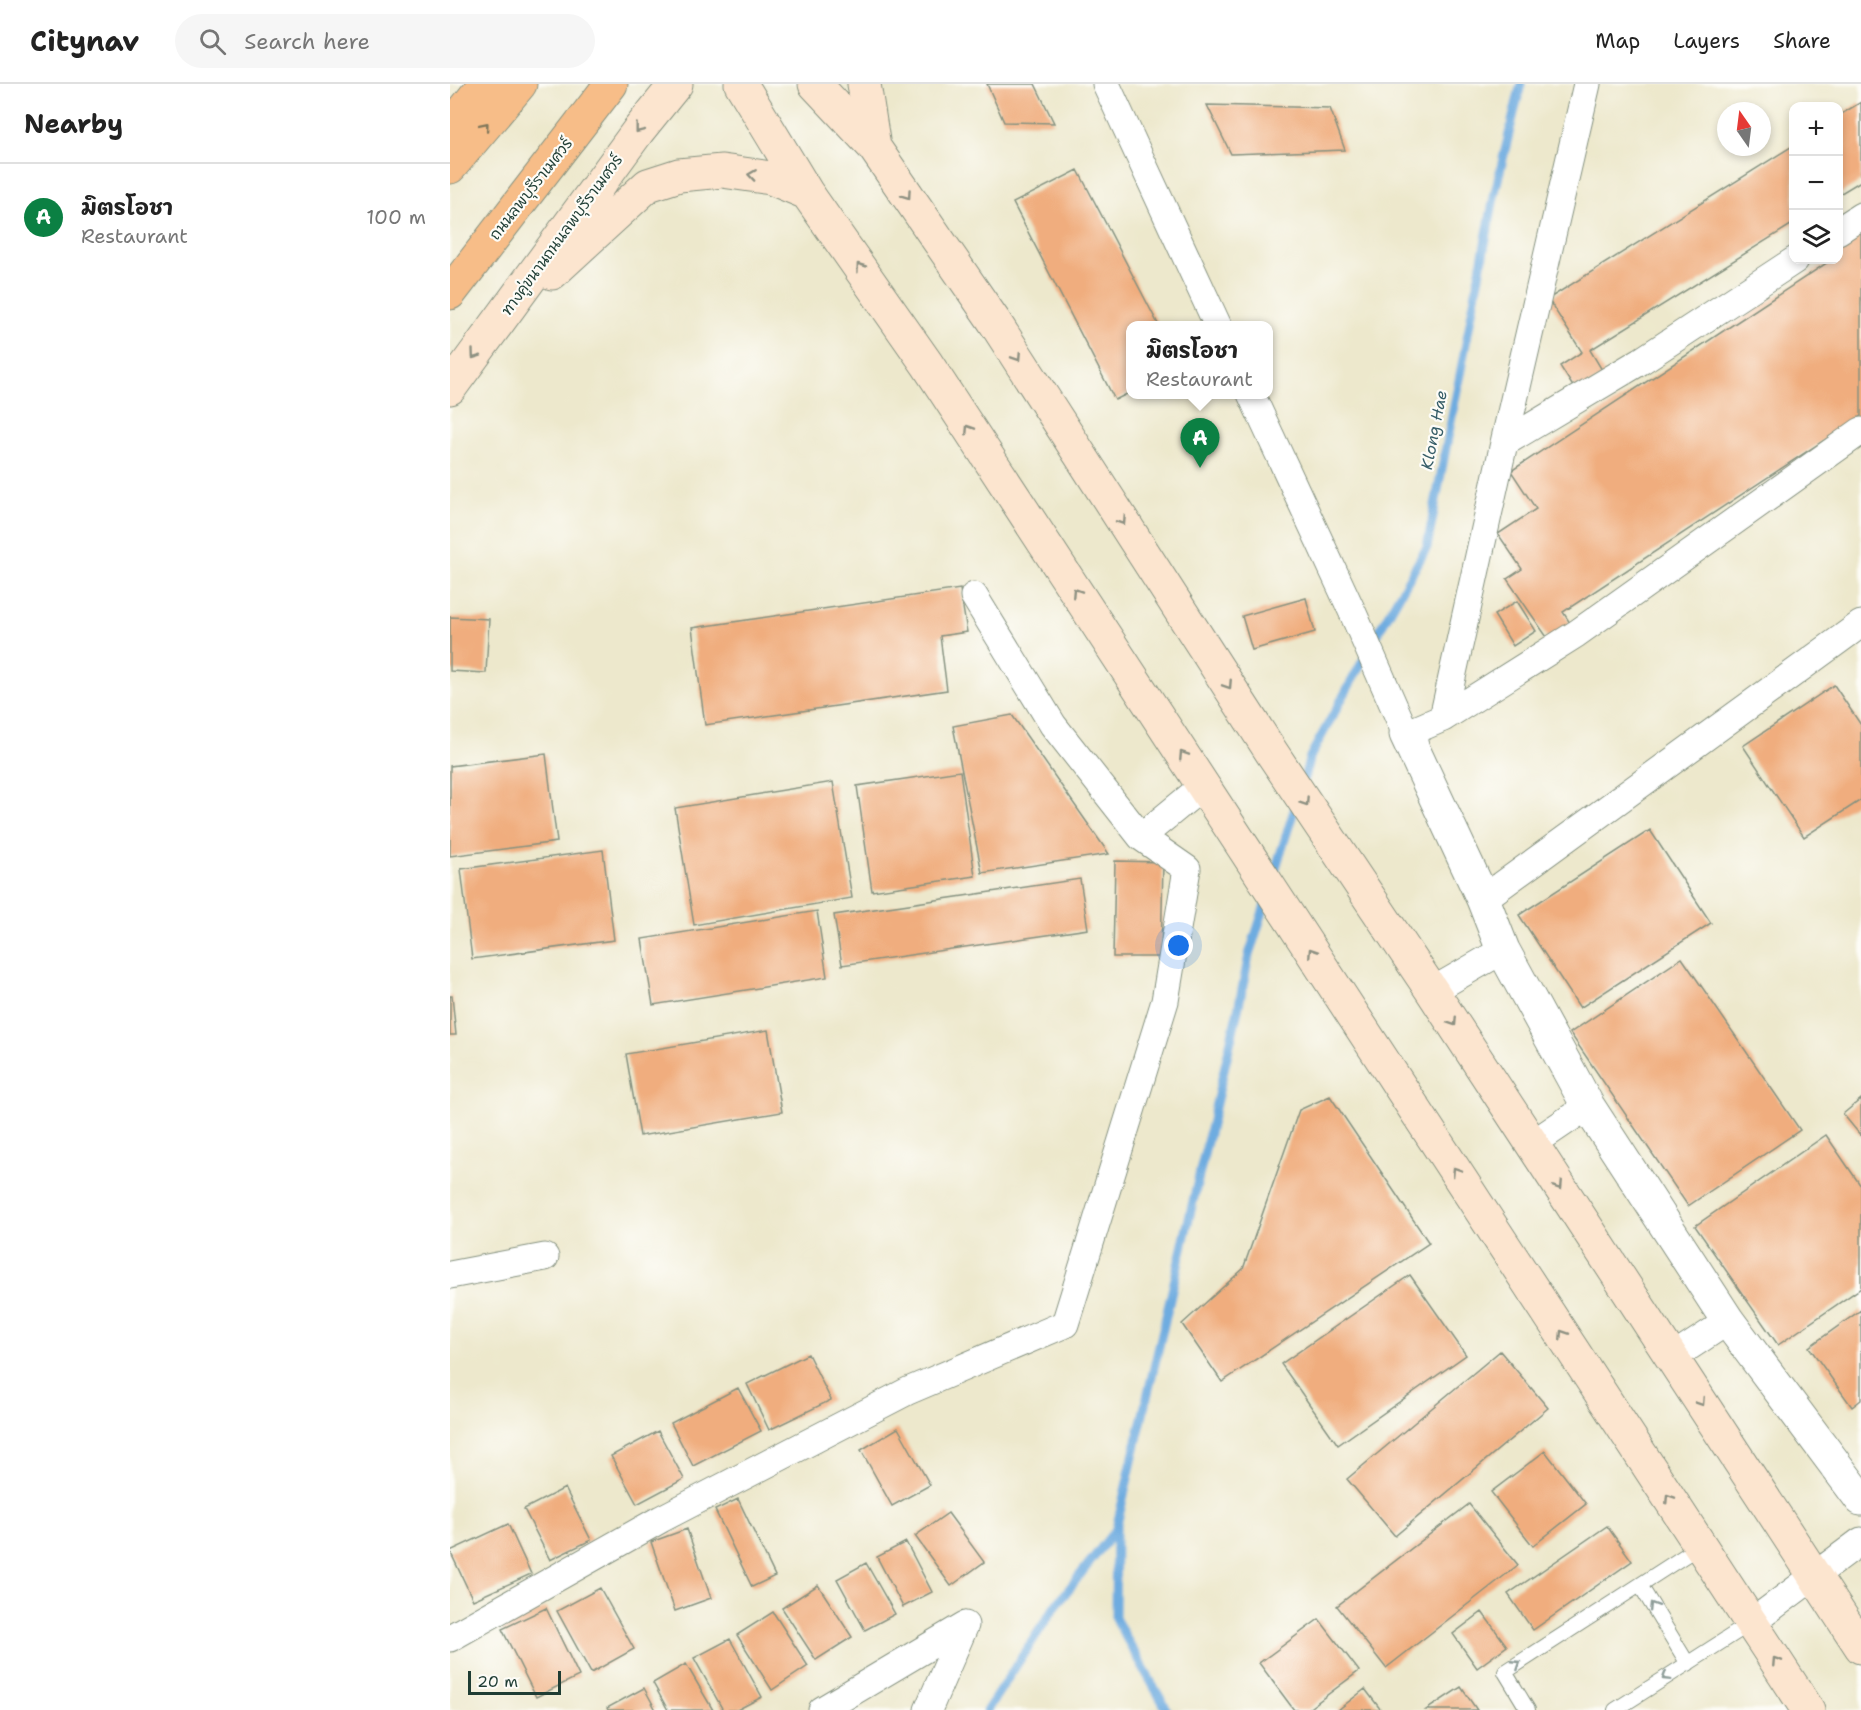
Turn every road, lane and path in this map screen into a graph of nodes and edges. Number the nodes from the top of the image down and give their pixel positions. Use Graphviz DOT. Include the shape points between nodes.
graph roads {
  1 [pos="485,84"];
  2 [pos="520,84"];
  3 [pos="611,84"];
  4 [pos="676,84"];
  5 [pos="741,84"];
  6 [pos="815,84"];
  7 [pos="864,84"];
  8 [pos="1106,84"];
  9 [pos="1587,84"];
  10 [pos="450,128"];
  11 [pos="874,147"];
  12 [pos="450,167"];
  13 [pos="807,193"];
  14 [pos="1861,216"];
  15 [pos="1843,228"];
  16 [pos="1789,264"];
  17 [pos="450,293"];
  18 [pos="1216,321"];
  19 [pos="499,322"];
  20 [pos="450,388"];
  21 [pos="1253,399"];
  22 [pos="1861,431"];
  23 [pos="1504,443"];
  24 [pos="974,596"];
  25 [pos="1861,624"];
  26 [pos="1443,718"];
  27 [pos="1406,734"];
  28 [pos="1209,795"];
  29 [pos="1141,837"];
  30 [pos="1483,900"];
  31 [pos="1503,950"];
  32 [pos="1432,991"];
  33 [pos="1588,1106"];
  34 [pos="1532,1144"];
  35 [pos="545,1257"];
  36 [pos="450,1275"];
  37 [pos="1728,1321"];
  38 [pos="1672,1358"];
  39 [pos="1861,1499"];
  40 [pos="1861,1541"];
  41 [pos="1700,1545"];
  42 [pos="1815,1576"];
  43 [pos="1640,1585"];
  44 [pos="1751,1623"];
  45 [pos="450,1638"];
  46 [pos="1861,1647"];
  47 [pos="1688,1664"];
  48 [pos="822,1710"];
  49 [pos="928,1710"];
  50 [pos="1528,1710"];
  51 [pos="1615,1710"];
  52 [pos="1808,1710"];
  1 -- 10 [label="main road"];
  12 -- 2 [label="main road, one-way"];
  3 -- 17 [label="main road, ถนนลพบุรีราเมศวร์"];
  4 -- 19 [label="main road, ทางคู่ขนานถนนลพบุรีราเมศวร์, one-way"];
  5 -- 13 [label="main road"];
  6 -- 11 [label="main road"];
  7 -- 11 [label="main road"];
  8 -- 18 [label="street"];
  9 -- 23 [label="street"];
  11 -- 32 [label="main road, one-way" via="994,321 1272,753"];
  13 -- 19 [label="main road, one-way" via="771,178 722,171 679,175 648,185"];
  28 -- 13 [label="main road, one-way" via="927,364"];
  14 -- 15 [label="street"];
  16 -- 23 [label="street"];
  19 -- 20 [label="main road, ทางคู่ขนานถนนลพบุรีราเมศวร์, one-way"];
  21 -- 27 [label="street"];
  22 -- 26 [label="street" via="1576,634"];
  23 -- 26 [label="street"];
  24 -- 29 [label="street" via="1053,725"];
  25 -- 30 [label="street"];
  26 -- 27 [label="street"];
  27 -- 30 [label="street"];
  28 -- 29 [label="street"];
  41 -- 28 [label="main road, one-way"];
  29 -- 45 [label="street" via="1187,869 1165,1000 1065,1324 898,1396 662,1519"];
  30 -- 31 [label="street"];
  31 -- 32 [label="street"];
  31 -- 33 [label="street"];
  32 -- 34 [label="main road, one-way"];
  33 -- 34 [label="street"];
  33 -- 37 [label="street"];
  34 -- 38 [label="main road, one-way"];
  35 -- 36 [label="street"];
  37 -- 38 [label="street"];
  37 -- 39 [label="street"];
  38 -- 42 [label="main road, one-way"];
  40 -- 42 [label="street"];
  41 -- 43 [label="lane"];
  41 -- 44 [label="main road"];
  42 -- 44 [label="street"];
  42 -- 46 [label="main road"];
  47 -- 43 [label="lane, one-way"];
  50 -- 43 [label="lane, one-way" via="1505,1672"];
  44 -- 47 [label="lane"];
  52 -- 44 [label="main road, one-way"];
  47 -- 51 [label="lane, one-way"];
  48 -- 49 [label="street" via="964,1625"];
}
